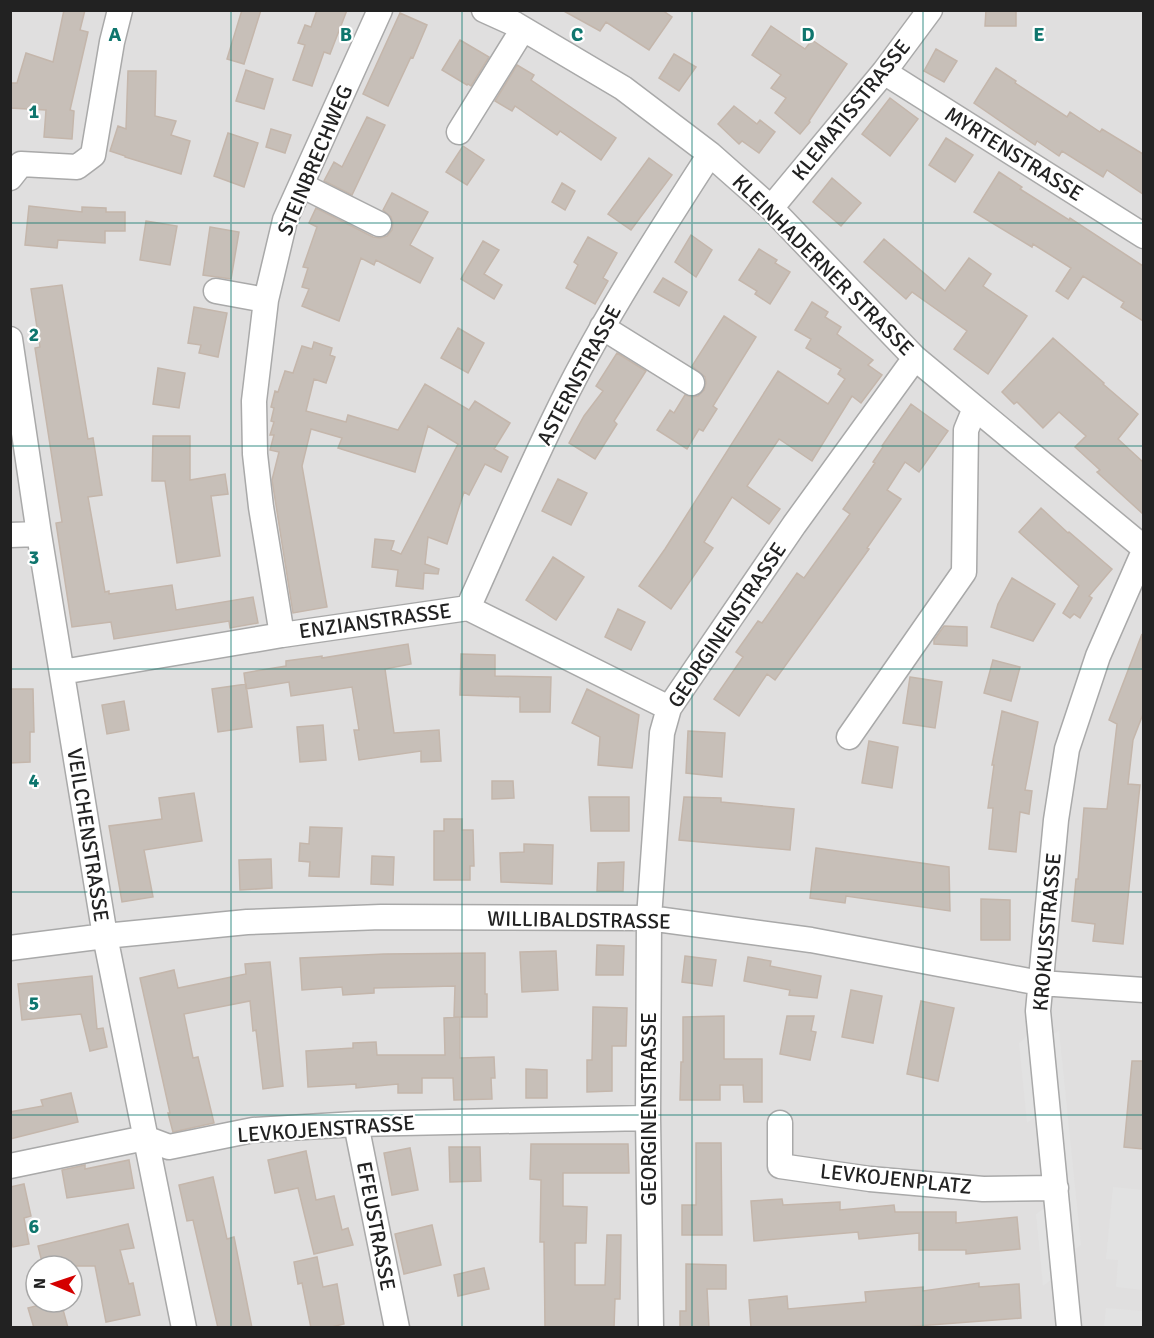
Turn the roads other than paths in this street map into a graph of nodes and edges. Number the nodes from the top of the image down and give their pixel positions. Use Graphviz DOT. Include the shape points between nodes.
graph roads {
  1 [pos="120,10"];
  2 [pos="380,10"];
  3 [pos="484,10"];
  4 [pos="930,10"];
  5 [pos="523,29"];
  6 [pos="884,72"];
  7 [pos="459,132"];
  8 [pos="710,154"];
  9 [pos="10,178"];
  10 [pos="301,185"];
  11 [pos="771,208"];
  12 [pos="379,224"];
  13 [pos="1143,237"];
  14 [pos="216,291"];
  15 [pos="266,300"];
  16 [pos="602,327"];
  17 [pos="10,339"];
  18 [pos="915,358"];
  19 [pos="692,383"];
  20 [pos="975,408"];
  21 [pos="39,534"];
  22 [pos="10,535"];
  23 [pos="1143,550"];
  24 [pos="468,608"];
  25 [pos="282,635"];
  26 [pos="62,672"];
  27 [pos="669,708"];
  28 [pos="849,737"];
  29 [pos="649,918"];
  30 [pos="105,936"];
  31 [pos="10,948"];
  32 [pos="1040,983"];
  33 [pos="1143,990"];
  34 [pos="648,1118"];
  35 [pos="780,1123"];
  36 [pos="356,1124"];
  37 [pos="145,1138"];
  38 [pos="10,1166"];
  39 [pos="1056,1188"];
  40 [pos="184,1328"];
  41 [pos="397,1328"];
  42 [pos="651,1328"];
  43 [pos="1069,1328"];
  1 -- 9 [label="street" via="93,155 77,167 21,164"];
  2 -- 10 [label="street, STEINBRECHWEG"];
  3 -- 5 [label="street, KLEINHADERNER STRASSE"];
  4 -- 6 [label="street, KLEMATISSTRASSE"];
  5 -- 7 [label="street"];
  5 -- 8 [label="street, KLEINHADERNER STRASSE" via="623,88"];
  6 -- 11 [label="street, KLEMATISSTRASSE"];
  6 -- 13 [label="street, MYRTENSTRASSE"];
  8 -- 11 [label="street, KLEINHADERNER STRASSE"];
  8 -- 16 [label="street, ASTERNSTRASSE"];
  10 -- 12 [label="street"];
  10 -- 15 [label="street, STEINBRECHWEG" via="285,220"];
  11 -- 18 [label="street, KLEINHADERNER STRASSE"];
  14 -- 15 [label="street"];
  15 -- 25 [label="street, STEINBRECHWEG" via="254,401 255,454"];
  16 -- 19 [label="street"];
  16 -- 24 [label="street, ASTERNSTRASSE" via="555,416"];
  17 -- 21 [label="street, VEILCHENSTRASSE"];
  18 -- 20 [label="street, KLEINHADERNER STRASSE"];
  18 -- 27 [label="street, GEORGINENSTRASSE"];
  20 -- 23 [label="street, KLEINHADERNER STRASSE"];
  20 -- 28 [label="street" via="966,430 964,572"];
  21 -- 22 [label="street"];
  21 -- 26 [label="street, VEILCHENSTRASSE"];
  23 -- 32 [label="street, KROKUSSTRASSE" via="1098,656 1067,749"];
  24 -- 25 [label="street, ENZIANSTRASSE"];
  24 -- 27 [label="street, ENZIANSTRASSE"];
  25 -- 26 [label="street, ENZIANSTRASSE"];
  26 -- 30 [label="street, VEILCHENSTRASSE"];
  27 -- 29 [label="street, GEORGINENSTRASSE" via="662,733"];
  29 -- 30 [label="street, WILLIBALDSTRASSE" via="381,917 247,922"];
  29 -- 32 [label="street, WILLIBALDSTRASSE" via="811,940"];
  29 -- 34 [label="street, GEORGINENSTRASSE"];
  30 -- 31 [label="street, WILLIBALDSTRASSE"];
  30 -- 37 [label="street, VEILCHENSTRASSE"];
  32 -- 33 [label="street, WILLIBALDSTRASSE"];
  32 -- 39 [label="street, KROKUSSTRASSE" via="1038,1011"];
  34 -- 36 [label="street, LEVKOJENSTRASSE"];
  34 -- 42 [label="street, GEORGINENSTRASSE"];
  35 -- 39 [label="street, LEVKOJENPLATZ" via="780,1166 870,1179 984,1188"];
  36 -- 37 [label="street, LEVKOJENSTRASSE" via="253,1130 170,1147"];
  36 -- 41 [label="street, EFEUSTRASSE"];
  37 -- 38 [label="street, LEVKOJENSTRASSE"];
  37 -- 40 [label="street, VEILCHENSTRASSE"];
  39 -- 43 [label="street, KROKUSSTRASSE"];
}
